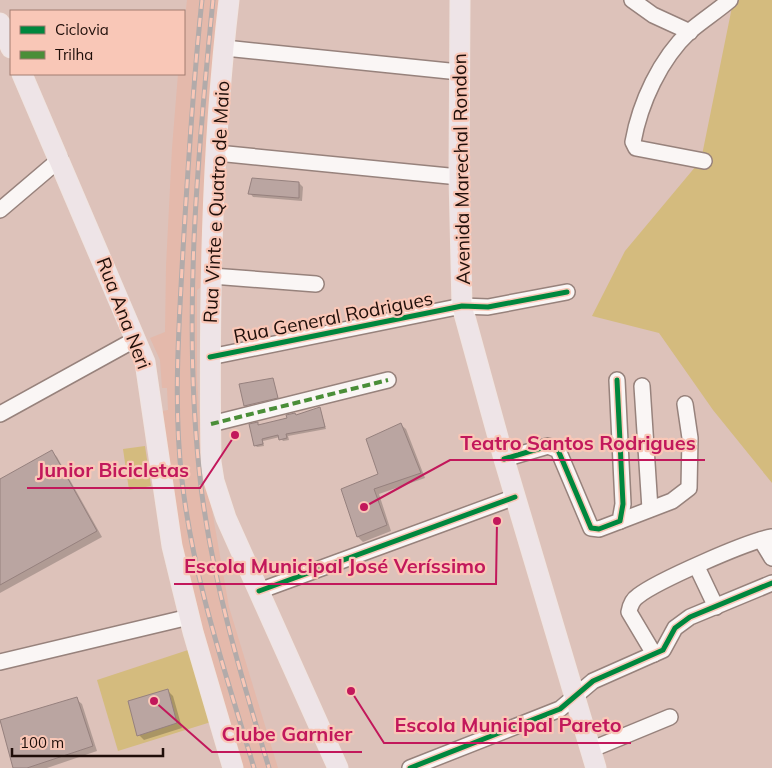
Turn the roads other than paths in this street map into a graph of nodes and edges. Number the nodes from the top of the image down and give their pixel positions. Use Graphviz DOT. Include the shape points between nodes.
graph roads {
  1 [pos="230,0"];
  2 [pos="460,0"];
  3 [pos="632,0"];
  4 [pos="730,0"];
  5 [pos="0,22"];
  6 [pos="690,32"];
  7 [pos="10,46"];
  8 [pos="225,48"];
  9 [pos="459,72"];
  10 [pos="22,75"];
  11 [pos="217,153"];
  12 [pos="60,159"];
  13 [pos="704,161"];
  14 [pos="459,177"];
  15 [pos="0,210"];
  16 [pos="212,276"];
  17 [pos="316,284"];
  18 [pos="567,292"];
  19 [pos="462,306"];
  20 [pos="136,339"];
  21 [pos="210,357"];
  22 [pos="388,380"];
  23 [pos="617,380"];
  24 [pos="642,386"];
  25 [pos="685,404"];
  26 [pos="0,414"];
  27 [pos="211,424"];
  28 [pos="504,459"];
  29 [pos="515,497"];
  30 [pos="650,509"];
  31 [pos="620,521"];
  32 [pos="767,539"];
  33 [pos="772,558"];
  34 [pos="697,567"];
  35 [pos="772,583"];
  36 [pos="259,591"];
  37 [pos="716,607"];
  38 [pos="189,617"];
  39 [pos="654,654"];
  40 [pos="0,662"];
  41 [pos="575,697"];
  42 [pos="670,717"];
  43 [pos="590,750"];
  44 [pos="233,768"];
  45 [pos="338,768"];
  46 [pos="410,768"];
  47 [pos="596,768"];
  1 -- 8 [label="main road, Rua Vinte e Quatro de Maio"];
  2 -- 9 [label="main road, Avenida Marechal Rondon"];
  3 -- 6 [label="street" via="653,15"];
  4 -- 6 [label="street"];
  5 -- 7 [label="main road"];
  6 -- 13 [label="street" via="651,86 637,120 633,145"];
  8 -- 9 [label="street"];
  8 -- 11 [label="main road, Rua Vinte e Quatro de Maio"];
  9 -- 14 [label="main road, Avenida Marechal Rondon"];
  10 -- 12 [label="main road, Rua Ana Neri"];
  11 -- 14 [label="street"];
  11 -- 16 [label="main road, Rua Vinte e Quatro de Maio"];
  12 -- 15 [label="street"];
  12 -- 20 [label="main road, Rua Ana Neri"];
  14 -- 19 [label="main road, Avenida Marechal Rondon"];
  16 -- 17 [label="street"];
  16 -- 21 [label="main road, Rua Vinte e Quatro de Maio"];
  18 -- 19 [label="street, Rua General Rodrigues" via="488,307"];
  19 -- 21 [label="street, Rua General Rodrigues"];
  19 -- 28 [label="main road, Avenida Marechal Rondon"];
  20 -- 26 [label="street"];
  20 -- 38 [label="main road, Rua Ana Neri" via="148,372 172,546"];
  21 -- 27 [label="main road, Rua Vinte e Quatro de Maio"];
  22 -- 27 [label="street"];
  23 -- 31 [label="street" via="623,504"];
  24 -- 30 [label="street"];
  25 -- 30 [label="street" via="690,438 689,488 672,501"];
  27 -- 36 [label="main road, Rua Vinte e Quatro de Maio" via="211,462 219,500"];
  28 -- 29 [label="main road, Avenida Marechal Rondon"];
  28 -- 31 [label="street" via="554,447 591,528 599,529"];
  29 -- 36 [label="street"];
  29 -- 41 [label="main road, Avenida Marechal Rondon"];
  30 -- 31 [label="street"];
  32 -- 33 [label="street"];
  32 -- 34 [label="street"];
  34 -- 37 [label="street"];
  34 -- 39 [label="street" via="655,585 636,597 630,606 629,612"];
  35 -- 37 [label="street"];
  36 -- 45 [label="main road, Rua Vinte e Quatro de Maio"];
  37 -- 39 [label="street" via="690,617 675,628 663,650"];
  38 -- 40 [label="street"];
  38 -- 44 [label="main road, Rua Ana Neri"];
  39 -- 41 [label="street" via="593,681"];
  41 -- 43 [label="main road, Avenida Marechal Rondon"];
  41 -- 46 [label="street" via="560,709"];
  42 -- 43 [label="street"];
  43 -- 47 [label="main road, Avenida Marechal Rondon"];
}
